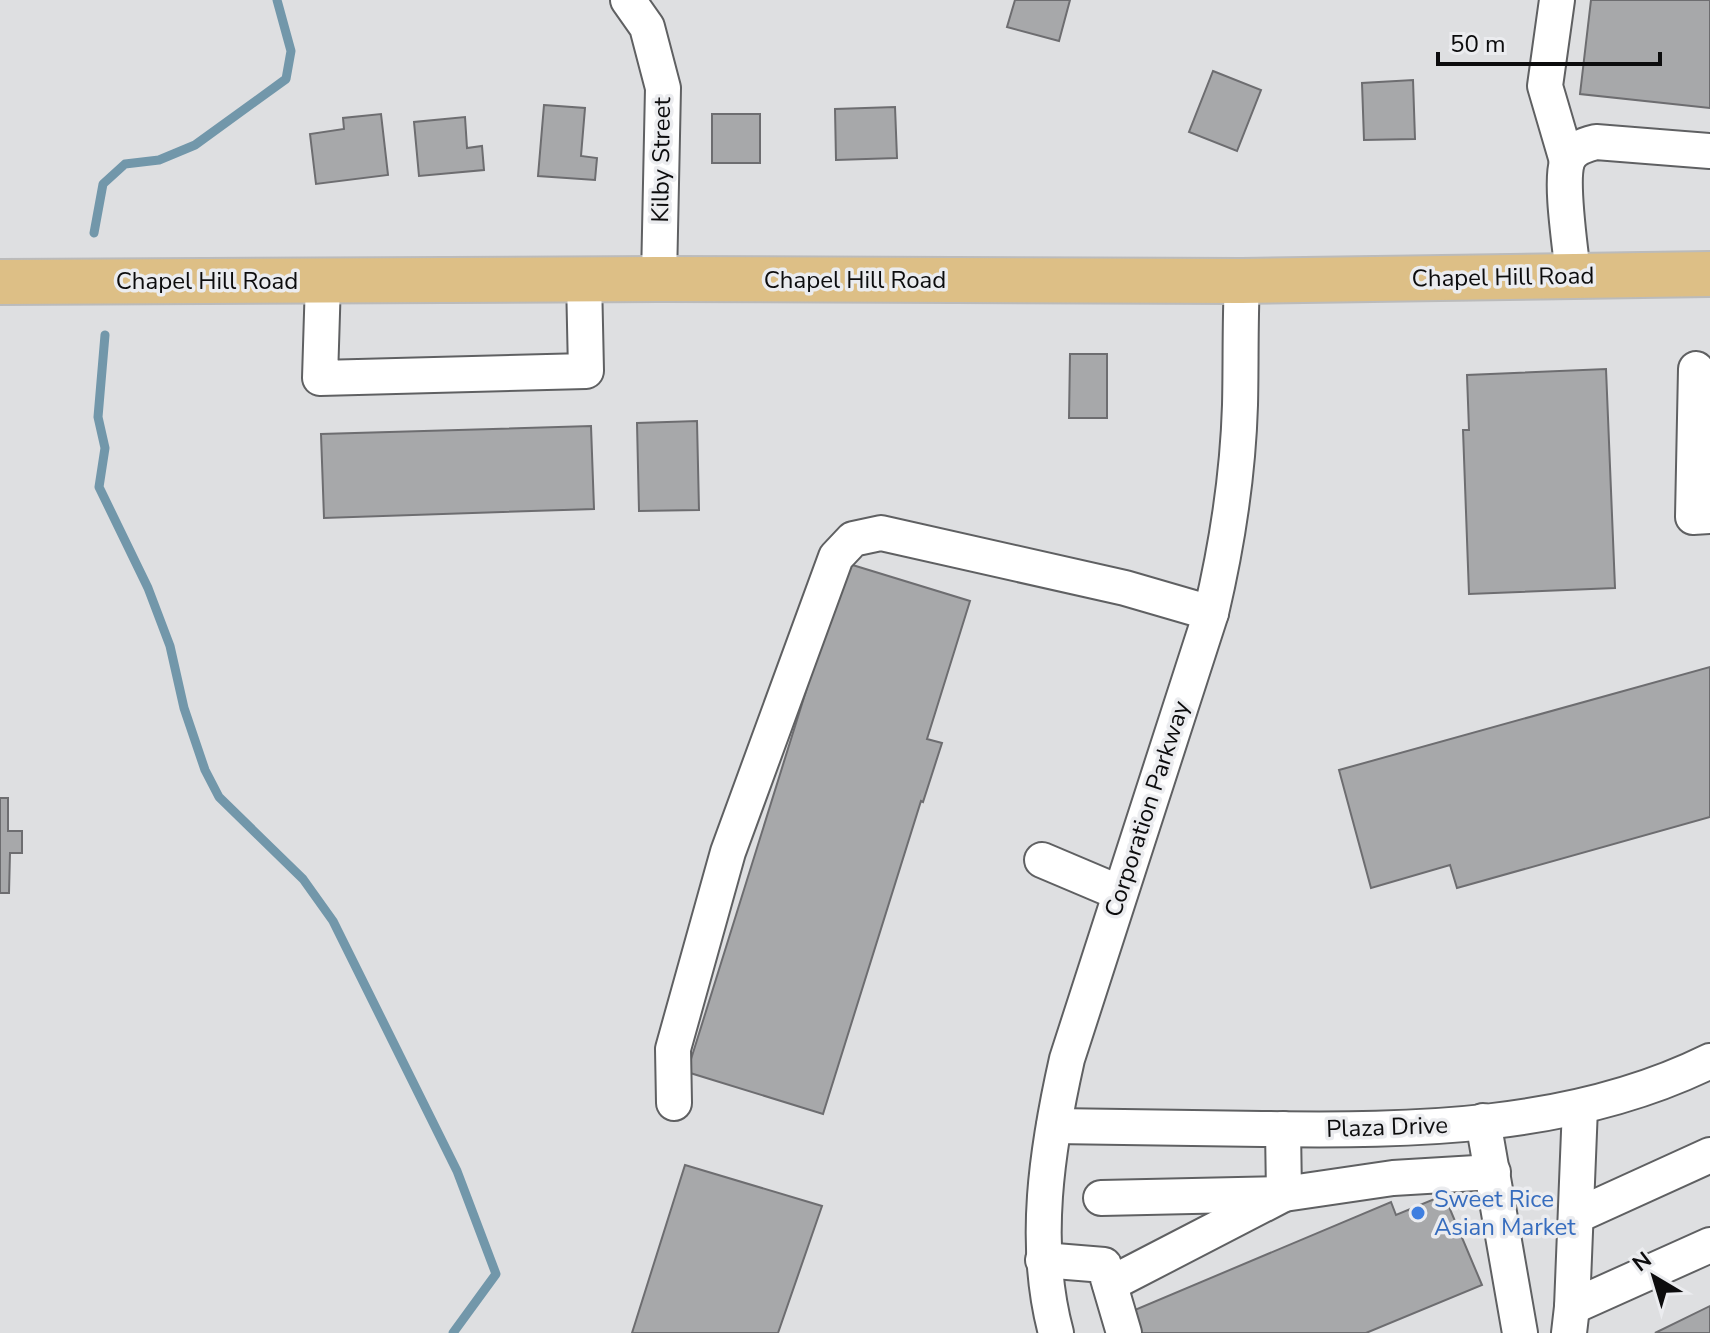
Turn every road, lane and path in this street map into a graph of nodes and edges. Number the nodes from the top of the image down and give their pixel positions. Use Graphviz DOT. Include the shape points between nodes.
graph roads {
  1 [pos="628,0"];
  2 [pos="1557,0"];
  3 [pos="1710,151"];
  4 [pos="1567,161"];
  5 [pos="1710,274"];
  6 [pos="1573,276"];
  7 [pos="584,279"];
  8 [pos="659,279"];
  9 [pos="323,281"];
  10 [pos="1242,281"];
  11 [pos="0,282"];
  12 [pos="1696,369"];
  13 [pos="1710,516"];
  14 [pos="1211,613"];
  15 [pos="1042,860"];
  16 [pos="1120,893"];
  17 [pos="1710,1061"];
  18 [pos="674,1103"];
  19 [pos="1580,1107"];
  20 [pos="1483,1121"];
  21 [pos="1054,1126"];
  22 [pos="1283,1129"];
  23 [pos="1710,1155"];
  24 [pos="1493,1172"];
  25 [pos="1284,1194"];
  26 [pos="1101,1198"];
  27 [pos="1576,1216"];
  28 [pos="1710,1245"];
  29 [pos="1043,1260"];
  30 [pos="1110,1284"];
  31 [pos="1570,1320"];
  32 [pos="1056,1333"];
  33 [pos="1124,1333"];
  34 [pos="1520,1333"];
  1 -- 8 [label="street, Kilby Street" via="647,27 663,88"];
  2 -- 4 [label="street" via="1545,86"];
  3 -- 4 [label="street" via="1596,142 1580,145"];
  4 -- 6 [label="street"];
  5 -- 6 [label="main road, Chapel Hill Road"];
  6 -- 10 [label="main road, Chapel Hill Road"];
  7 -- 8 [label="main road, Chapel Hill Road"];
  7 -- 9 [label="main road, Chapel Hill Road"];
  7 -- 9 [label="street" via="586,371 320,378"];
  8 -- 10 [label="main road, Chapel Hill Road"];
  9 -- 11 [label="main road, Chapel Hill Road"];
  10 -- 14 [label="street, Corporation Parkway" via="1234,481"];
  12 -- 13 [label="street" via="1693,517"];
  14 -- 16 [label="street, Corporation Parkway"];
  14 -- 18 [label="street" via="1125,588 881,533 853,539 836,557 728,852 673,1049"];
  15 -- 16 [label="street"];
  16 -- 21 [label="street, Corporation Parkway" via="1067,1059"];
  17 -- 19 [label="street, Plaza Drive"];
  19 -- 20 [label="street, Plaza Drive"];
  19 -- 27 [label="street"];
  20 -- 22 [label="street, Plaza Drive" via="1362,1130"];
  20 -- 24 [label="street"];
  21 -- 22 [label="street, Plaza Drive"];
  21 -- 29 [label="street, Corporation Parkway"];
  22 -- 25 [label="street"];
  23 -- 27 [label="street"];
  24 -- 25 [label="street" via="1393,1178"];
  24 -- 34 [label="street"];
  25 -- 26 [label="street"];
  25 -- 30 [label="street"];
  27 -- 31 [label="street"];
  28 -- 31 [label="street"];
  29 -- 30 [label="street" via="1104,1265"];
  29 -- 32 [label="street, Corporation Parkway"];
  30 -- 33 [label="street"];
}
